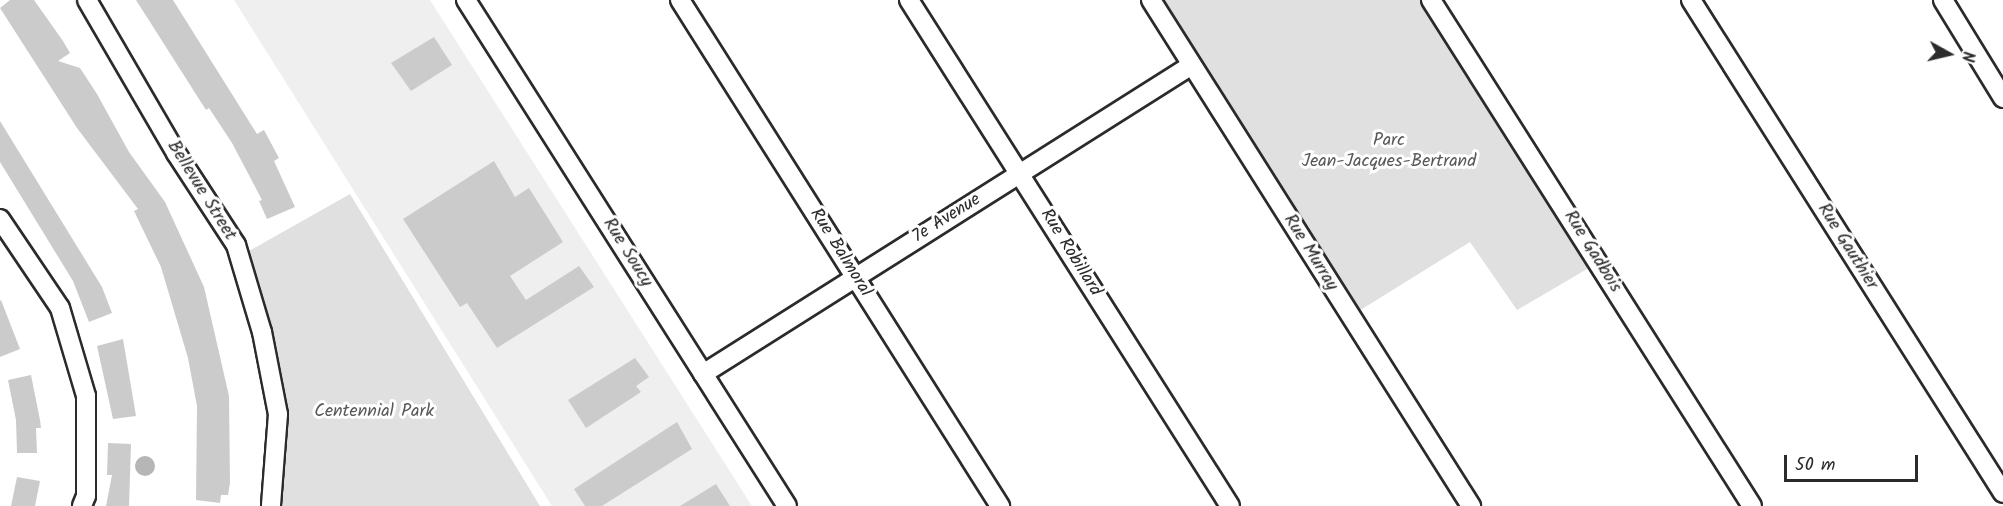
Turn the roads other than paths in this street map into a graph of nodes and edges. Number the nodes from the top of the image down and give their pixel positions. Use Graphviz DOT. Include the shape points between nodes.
graph roads {
  1 [pos="87,0"];
  2 [pos="466,0"];
  3 [pos="680,0"];
  4 [pos="909,0"];
  5 [pos="1151,0"];
  6 [pos="1431,0"];
  7 [pos="1690,0"];
  8 [pos="1943,0"];
  9 [pos="1192,65"];
  10 [pos="2003,98"];
  11 [pos="1020,174"];
  12 [pos="0,219"];
  13 [pos="855,278"];
  14 [pos="703,374"];
  15 [pos="2003,493"];
  16 [pos="82,506"];
  17 [pos="271,506"];
  18 [pos="787,506"];
  19 [pos="1000,506"];
  20 [pos="1230,506"];
  21 [pos="1471,506"];
  22 [pos="1752,506"];
  1 -- 17 [label="street, Bellevue Street" via="176,153 236,245 262,332 278,414"];
  2 -- 14 [label="street, Rue Soucy"];
  3 -- 13 [label="street, Rue Balmoral"];
  4 -- 11 [label="street, Rue Robillard"];
  5 -- 9 [label="street, Rue Murray"];
  6 -- 22 [label="street, Rue Gadbois"];
  7 -- 15 [label="street, Rue Gauthier"];
  8 -- 10 [label="street"];
  9 -- 11 [label="street, 7e Avenue"];
  9 -- 21 [label="street, Rue Murray"];
  11 -- 13 [label="street, 7e Avenue"];
  11 -- 20 [label="street, Rue Robillard"];
  12 -- 16 [label="street" via="60,308 86,396 86,496"];
  13 -- 14 [label="street, 7e Avenue"];
  13 -- 19 [label="street, Rue Balmoral"];
  14 -- 18 [label="street, Rue Soucy"];
}
